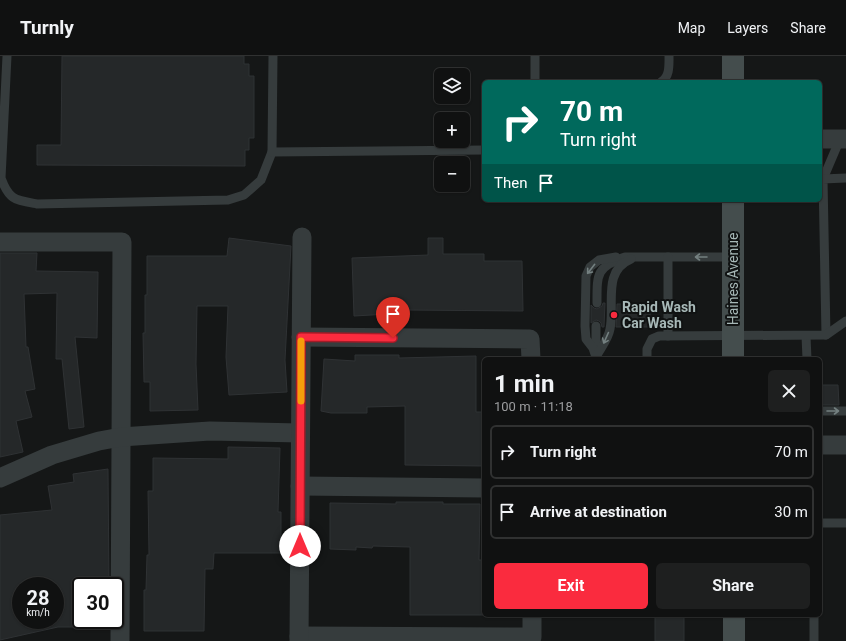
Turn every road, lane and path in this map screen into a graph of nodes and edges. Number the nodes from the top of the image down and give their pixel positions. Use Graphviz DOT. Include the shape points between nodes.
graph roads {
  1 [pos="7,56"];
  2 [pos="273,56"];
  3 [pos="535,56"];
  4 [pos="669,56"];
  5 [pos="733,56"];
  6 [pos="535,80"];
  7 [pos="664,80"];
  8 [pos="733,80"];
  9 [pos="822,139"];
  10 [pos="843,139"];
  11 [pos="482,150"];
  12 [pos="272,152"];
  13 [pos="846,178"];
  14 [pos="823,179"];
  15 [pos="733,202"];
  16 [pos="302,237"];
  17 [pos="0,242"];
  18 [pos="626,257"];
  19 [pos="637,257"];
  20 [pos="668,257"];
  21 [pos="733,257"];
  22 [pos="596,303"];
  23 [pos="846,321"];
  24 [pos="596,326"];
  25 [pos="668,336"];
  26 [pos="733,336"];
  27 [pos="806,336"];
  28 [pos="826,336"];
  29 [pos="301,337"];
  30 [pos="530,357"];
  31 [pos="596,357"];
  32 [pos="596,357"];
  33 [pos="596,357"];
  34 [pos="647,357"];
  35 [pos="733,357"];
  36 [pos="807,357"];
  37 [pos="822,411"];
  38 [pos="846,411"];
  39 [pos="300,433"];
  40 [pos="121,437"];
  41 [pos="822,445"];
  42 [pos="846,445"];
  43 [pos="0,478"];
  44 [pos="300,486"];
  45 [pos="482,488"];
  46 [pos="822,523"];
  47 [pos="846,524"];
  48 [pos="532,617"];
  49 [pos="734,617"];
  50 [pos="814,617"];
  51 [pos="299,638"];
  52 [pos="120,641"];
  53 [pos="734,641"];
  54 [pos="814,641"];
  1 -- 12 [label="lane" via="1,178 6,192 17,201 37,204 228,200 244,195 261,180"];
  2 -- 12 [label="lane"];
  3 -- 6 [label="lane"];
  4 -- 7 [label="lane" via="669,67"];
  5 -- 8 [label="main road"];
  9 -- 10 [label="street"];
  10 -- 14 [label="lane"];
  11 -- 12 [label="lane"];
  13 -- 14 [label="lane"];
  14 -- 28 [label="lane"];
  15 -- 21 [label="main road, Haines Avenue"];
  16 -- 29 [label="street"];
  17 -- 40 [label="street" via="122,242"];
  18 -- 19 [label="lane"];
  18 -- 22 [label="lane" via="613,261 602,269 597,280"];
  18 -- 32 [label="lane, one-way" via="599,260 590,267 586,276 586,339"];
  19 -- 20 [label="lane"];
  19 -- 31 [label="lane, one-way" via="626,261 617,269 612,282 608,340"];
  21 -- 20 [label="lane, one-way"];
  20 -- 25 [label="lane"];
  21 -- 26 [label="main road, Haines Avenue"];
  23 -- 28 [label="lane"];
  24 -- 33 [label="lane"];
  25 -- 26 [label="lane"];
  25 -- 34 [label="lane" via="652,339 647,349"];
  26 -- 27 [label="lane"];
  26 -- 35 [label="main road, Haines Avenue"];
  27 -- 28 [label="lane"];
  27 -- 36 [label="lane"];
  29 -- 30 [label="street" via="530,338"];
  29 -- 39 [label="street"];
  37 -- 38 [label="lane, one-way"];
  39 -- 40 [label="street" via="210,431"];
  39 -- 44 [label="street"];
  40 -- 43 [label="street" via="52,455"];
  40 -- 52 [label="street"];
  41 -- 42 [label="street"];
  44 -- 45 [label="street"];
  44 -- 51 [label="street"];
  46 -- 47 [label="lane"];
  48 -- 51 [label="street" via="532,637"];
  49 -- 53 [label="main road"];
  50 -- 54 [label="lane"];
}
